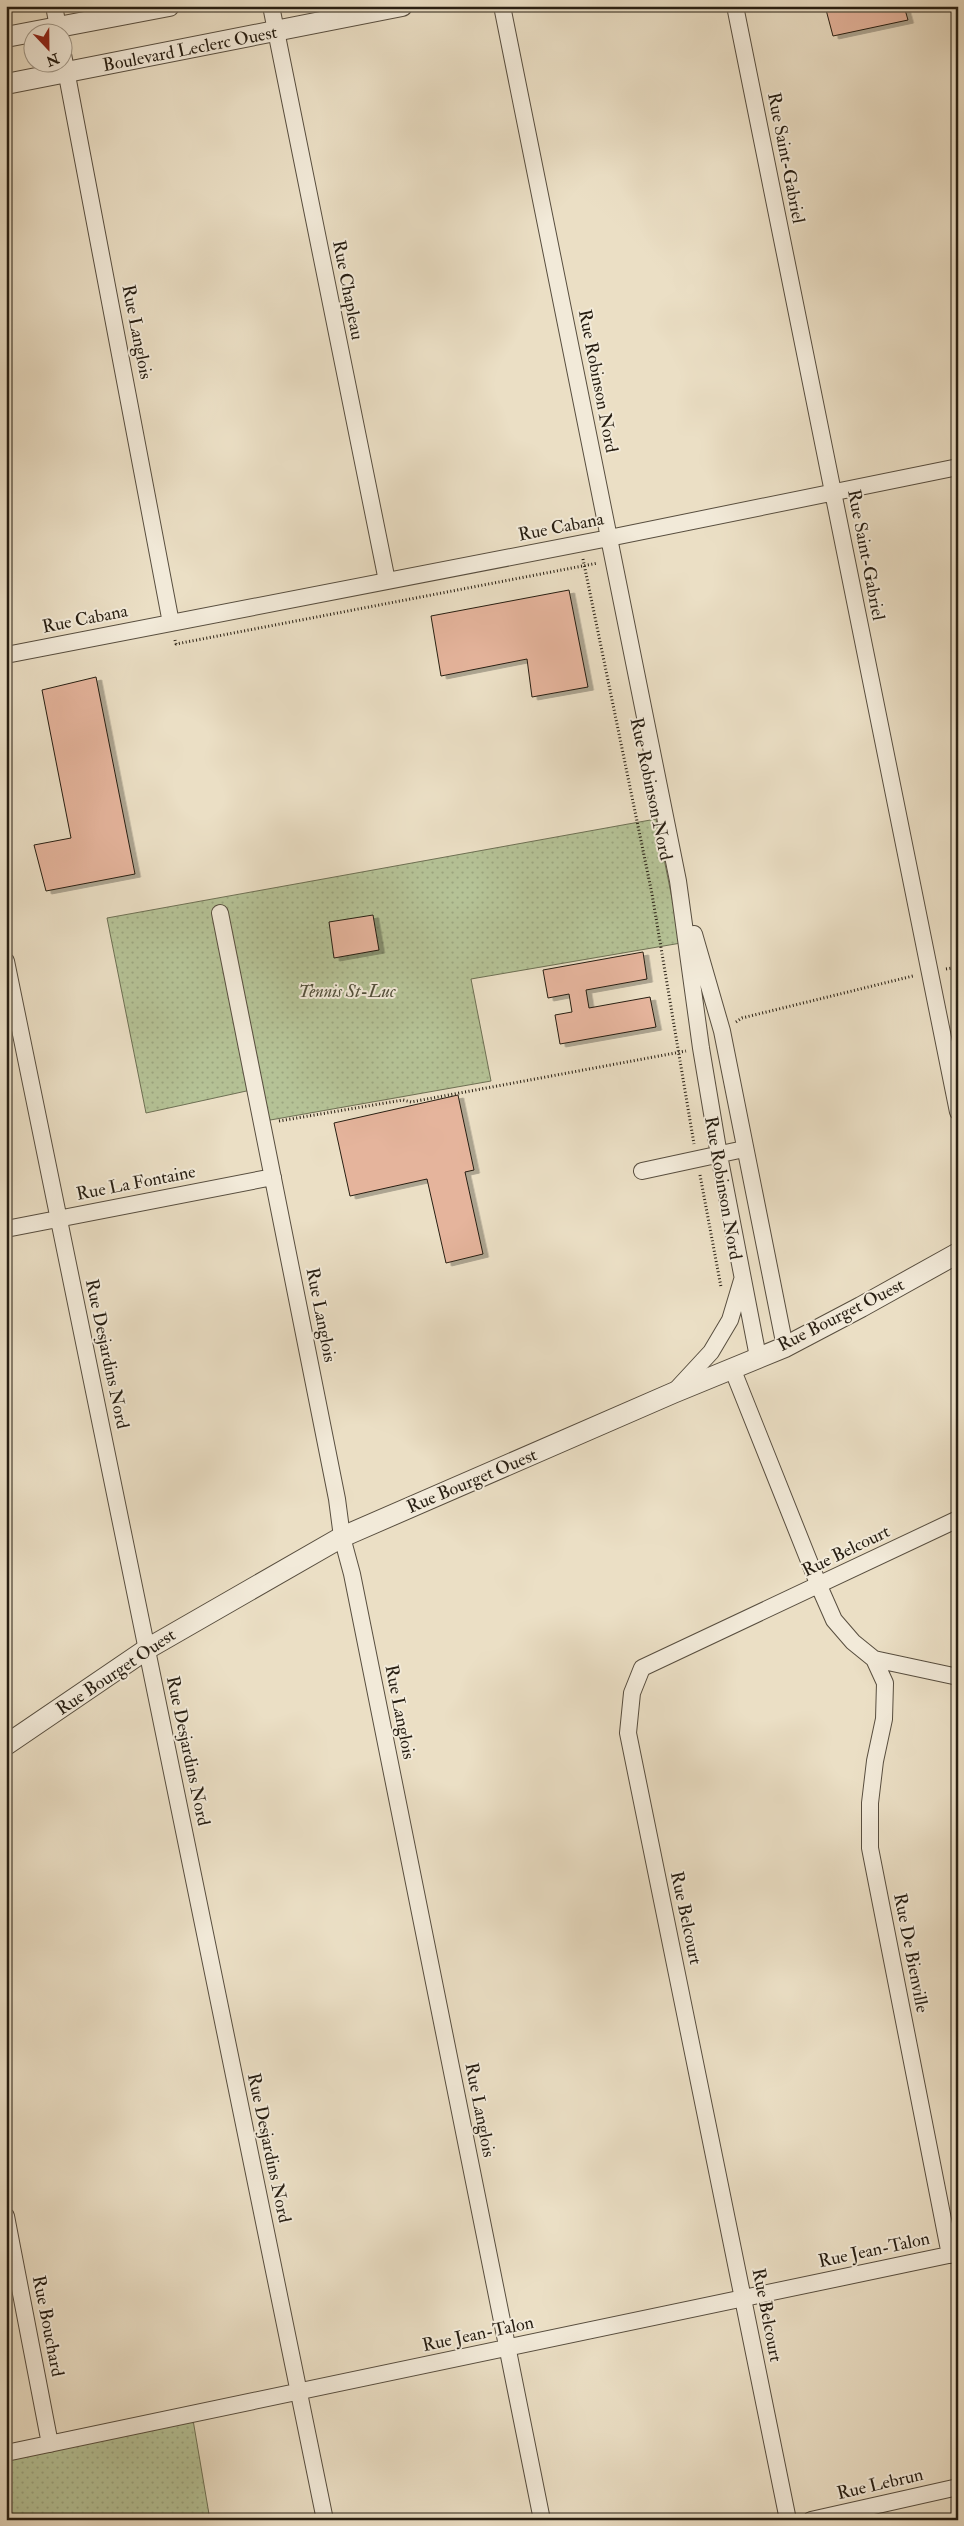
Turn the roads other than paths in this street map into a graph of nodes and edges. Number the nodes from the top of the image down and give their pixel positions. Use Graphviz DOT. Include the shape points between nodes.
graph roads {
  1 [pos="54,6"];
  2 [pos="169,6"];
  3 [pos="271,6"];
  4 [pos="402,6"];
  5 [pos="502,6"];
  6 [pos="735,6"];
  7 [pos="57,22"];
  8 [pos="72,27"];
  9 [pos="276,32"];
  10 [pos="22,35"];
  11 [pos="6,37"];
  12 [pos="67,73"];
  13 [pos="6,84"];
  14 [pos="958,466"];
  15 [pos="833,492"];
  16 [pos="609,538"];
  17 [pos="387,581"];
  18 [pos="171,623"];
  19 [pos="6,655"];
  20 [pos="678,881"];
  21 [pos="220,913"];
  22 [pos="6,961"];
  23 [pos="958,1112"];
  24 [pos="744,1149"];
  25 [pos="719,1155"];
  26 [pos="642,1171"];
  27 [pos="272,1177"];
  28 [pos="59,1218"];
  29 [pos="6,1229"];
  30 [pos="958,1253"];
  31 [pos="742,1278"];
  32 [pos="785,1347"];
  33 [pos="758,1357"];
  34 [pos="732,1368"];
  35 [pos="673,1392"];
  36 [pos="958,1519"];
  37 [pos="342,1536"];
  38 [pos="818,1586"];
  39 [pos="147,1649"];
  40 [pos="874,1659"];
  41 [pos="958,1677"];
  42 [pos="6,1745"];
  43 [pos="6,2216"];
  44 [pos="954,2254"];
  45 [pos="743,2298"];
  46 [pos="507,2348"];
  47 [pos="298,2392"];
  48 [pos="50,2444"];
  49 [pos="6,2453"];
  50 [pos="958,2487"];
  51 [pos="325,2520"];
  52 [pos="542,2520"];
  53 [pos="788,2520"];
  54 [pos="811,2520"];
  1 -- 7 [label="street"];
  2 -- 8 [label="street"];
  3 -- 9 [label="street, Rue Chapleau"];
  4 -- 9 [label="street, Boulevard Leclerc Ouest"];
  5 -- 16 [label="street, Rue Robinson Nord"];
  6 -- 15 [label="street, Rue Saint-Gabriel"];
  9 -- 12 [label="street, Boulevard Leclerc Ouest"];
  9 -- 17 [label="street, Rue Chapleau"];
  10 -- 11 [label="street"];
  12 -- 13 [label="street, Boulevard Leclerc Ouest"];
  12 -- 18 [label="street, Rue Langlois"];
  14 -- 15 [label="street, Rue Cabana"];
  15 -- 16 [label="street, Rue Cabana"];
  15 -- 23 [label="street, Rue Saint-Gabriel"];
  16 -- 17 [label="street, Rue Cabana"];
  16 -- 20 [label="street, Rue Robinson Nord"];
  17 -- 18 [label="street, Rue Cabana"];
  18 -- 19 [label="street, Rue Cabana"];
  20 -- 24 [label="street, Rue Robinson Nord" via="722,1031"];
  20 -- 25 [label="street, Rue Robinson Nord"];
  21 -- 27 [label="street, Rue Langlois"];
  22 -- 28 [label="street, Rue Desjardins Nord"];
  24 -- 25 [label="street"];
  24 -- 32 [label="street, Rue Robinson Nord"];
  25 -- 26 [label="street"];
  25 -- 31 [label="street, Rue Robinson Nord"];
  27 -- 28 [label="street, Rue La Fontaine"];
  27 -- 37 [label="street, Rue Langlois"];
  28 -- 29 [label="street, Rue La Fontaine"];
  28 -- 39 [label="street, Rue Desjardins Nord"];
  30 -- 32 [label="street, Rue Bourget Ouest"];
  31 -- 33 [label="street, Rue Robinson Nord"];
  31 -- 35 [label="street" via="730,1320 711,1352"];
  32 -- 33 [label="street, Rue Bourget Ouest"];
  33 -- 34 [label="street, Rue Bourget Ouest"];
  34 -- 35 [label="street, Rue Bourget Ouest"];
  34 -- 38 [label="street"];
  35 -- 37 [label="street, Rue Bourget Ouest"];
  36 -- 38 [label="street, Rue Belcourt"];
  37 -- 39 [label="street, Rue Bourget Ouest"];
  37 -- 46 [label="street, Rue Langlois"];
  38 -- 40 [label="street" via="834,1620"];
  38 -- 45 [label="street, Rue Belcourt" via="642,1668 632,1693 628,1733"];
  39 -- 42 [label="street, Rue Bourget Ouest"];
  39 -- 47 [label="street, Rue Desjardins Nord"];
  40 -- 41 [label="street"];
  40 -- 44 [label="street, Rue De Bienville" via="885,1683 884,1719 870,1802 870,1848"];
  43 -- 48 [label="street, Rue Bouchard"];
  44 -- 45 [label="street, Rue Jean-Talon"];
  45 -- 46 [label="street, Rue Jean-Talon"];
  45 -- 53 [label="street, Rue Belcourt"];
  46 -- 47 [label="street, Rue Jean-Talon"];
  46 -- 52 [label="street, Rue Langlois"];
  47 -- 48 [label="street, Rue Jean-Talon"];
  47 -- 51 [label="street, Rue Desjardins Nord"];
  48 -- 49 [label="street, Rue Jean-Talon"];
  50 -- 54 [label="street, Rue Lebrun"];
}
